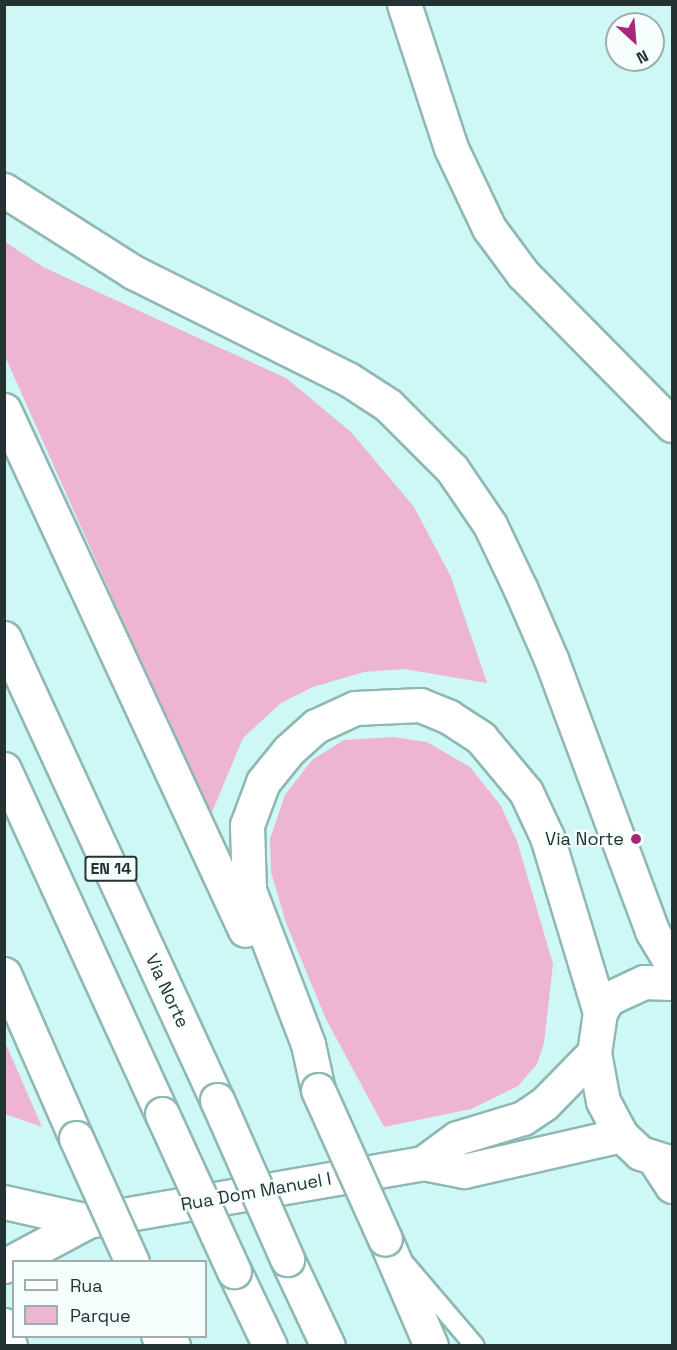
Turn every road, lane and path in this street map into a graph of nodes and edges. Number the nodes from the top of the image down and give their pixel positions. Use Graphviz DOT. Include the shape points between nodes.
graph roads {
  1 [pos="404,4"];
  2 [pos="4,190"];
  3 [pos="4,410"];
  4 [pos="672,425"];
  5 [pos="4,638"];
  6 [pos="4,770"];
  7 [pos="672,964"];
  8 [pos="4,974"];
  9 [pos="672,983"];
  10 [pos="600,1012"];
  11 [pos="594,1053"];
  12 [pos="318,1090"];
  13 [pos="621,1135"];
  14 [pos="423,1163"];
  15 [pos="666,1170"];
  16 [pos="4,1202"];
  17 [pos="4,1218"];
  18 [pos="75,1218"];
  19 [pos="385,1239"];
  20 [pos="13,1260"];
  21 [pos="131,1260"];
  22 [pos="4,1325"];
  23 [pos="10,1346"];
  24 [pos="270,1346"];
  25 [pos="328,1346"];
  26 [pos="431,1346"];
  27 [pos="475,1346"];
  1 -- 4 [label="main road" via="451,148 489,228 523,274"];
  2 -- 7 [label="main road" via="132,272 348,379 388,405 452,469 490,525 521,590 652,931"];
  3 -- 12 [label="main road"];
  5 -- 25 [label="main road, Via Norte / EN 14, bridge"];
  6 -- 24 [label="main road, EN 14, bridge"];
  8 -- 21 [label="main road, bridge"];
  9 -- 10 [label="main road" via="630,986 608,999"];
  10 -- 11 [label="main road"];
  10 -- 12 [label="main road" via="547,837 526,792 481,738 449,717 420,705 355,708 316,726 289,750 263,782 247,825 249,890 308,1044"];
  11 -- 13 [label="main road" via="603,1101"];
  11 -- 14 [label="main road, Rua Dom Manuel I" via="544,1104 523,1118 457,1138"];
  12 -- 19 [label="main road, bridge"];
  13 -- 14 [label="main road, Rua Dom Manuel I" via="464,1171"];
  13 -- 15 [label="main road"];
  14 -- 18 [label="main road, Rua Dom Manuel I"];
  16 -- 18 [label="main road"];
  17 -- 18 [label="main road, Rua Dom Manuel I" via="26,1224"];
  18 -- 20 [label="main road, Rua Dom Manuel I"];
  19 -- 26 [label="main road"];
  19 -- 27 [label="lane"];
  22 -- 23 [label="main road"];
}
